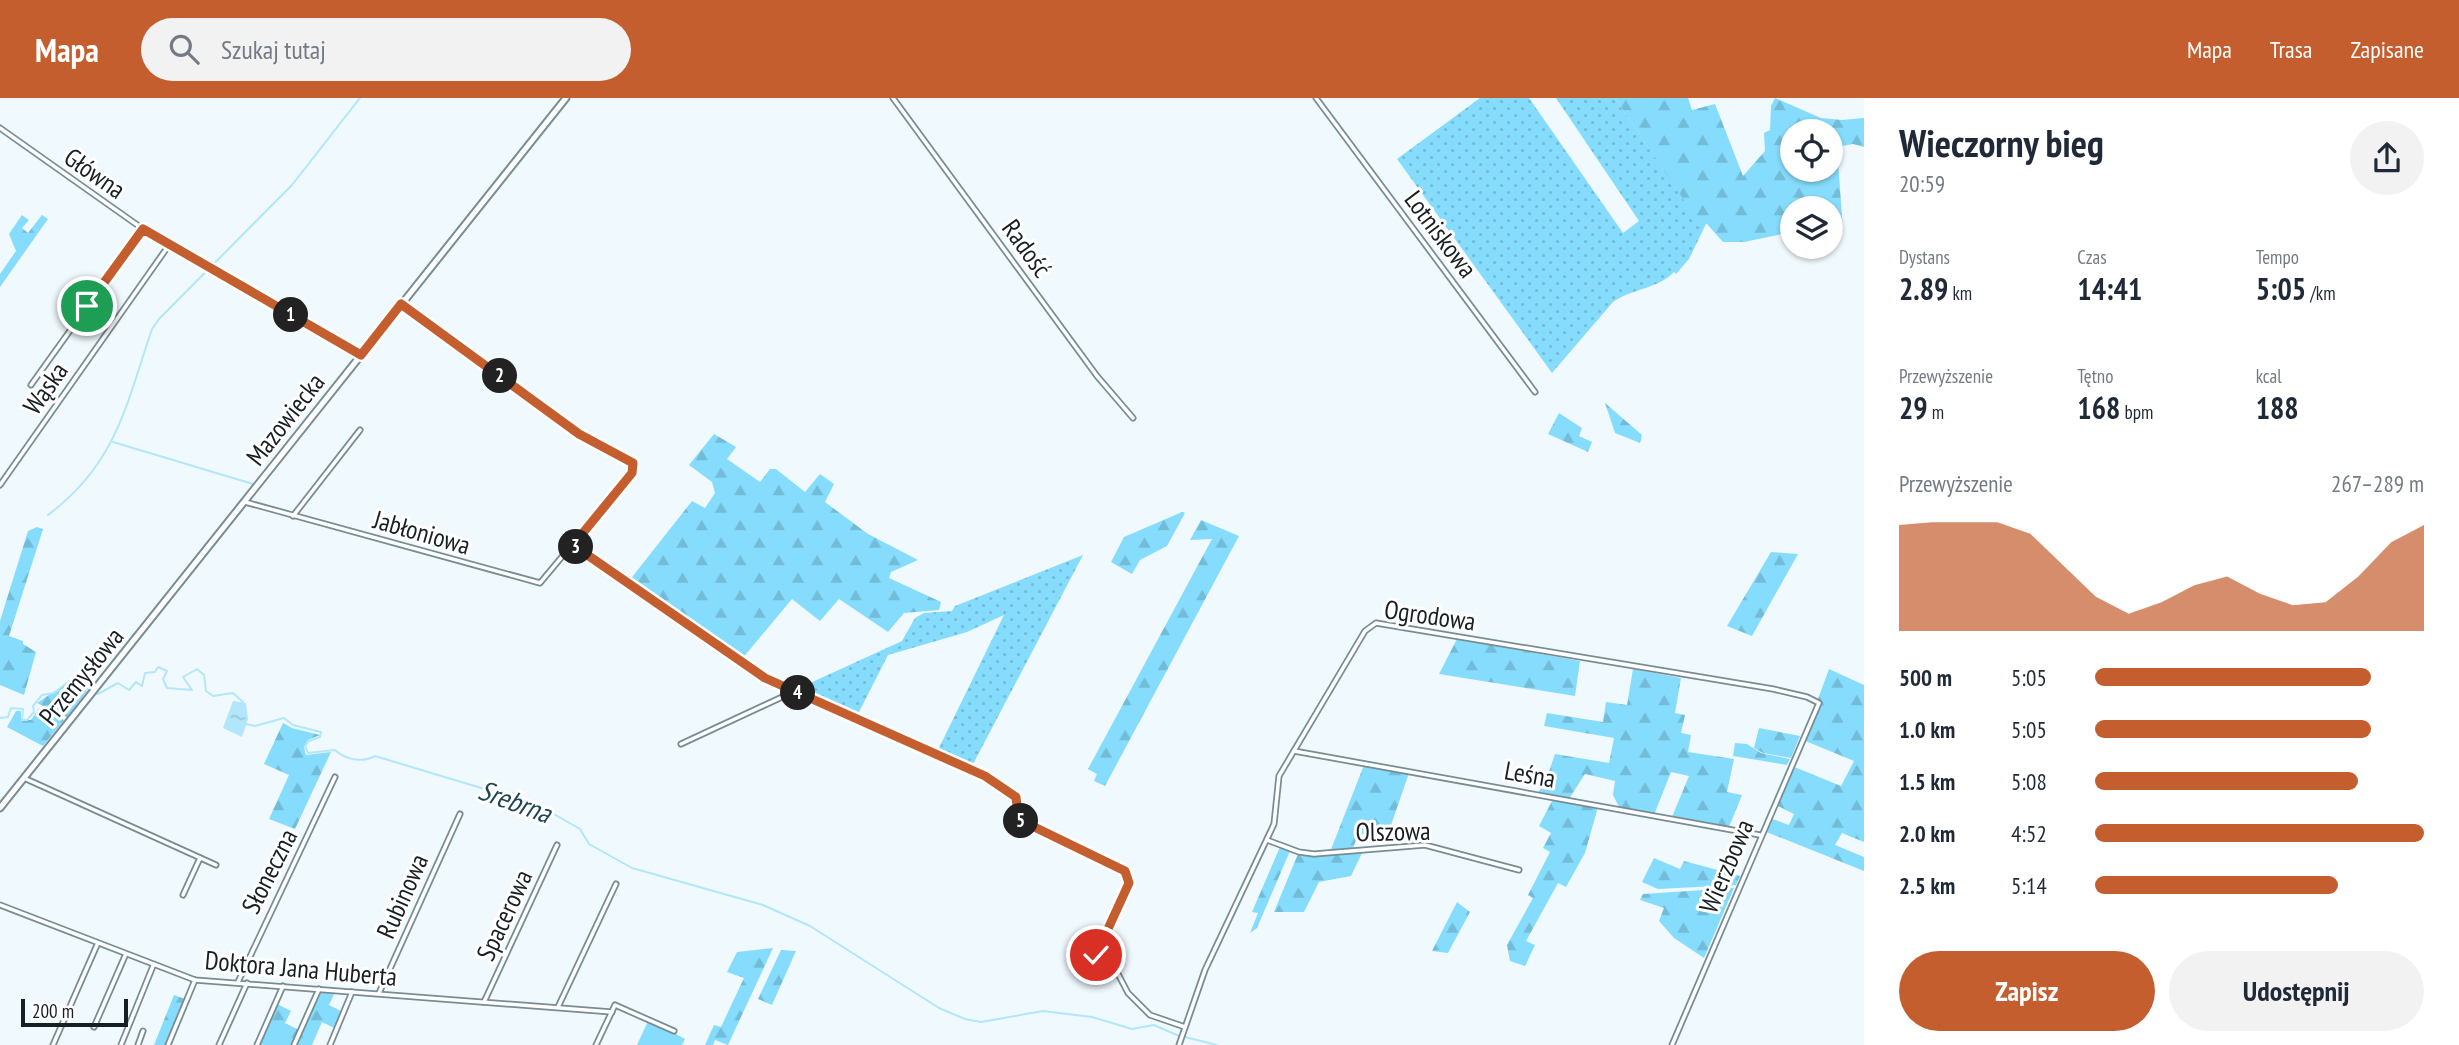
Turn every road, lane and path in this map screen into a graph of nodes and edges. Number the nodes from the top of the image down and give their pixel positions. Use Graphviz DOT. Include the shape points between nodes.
graph roads {
  1 [pos="566,98"];
  2 [pos="893,98"];
  3 [pos="1316,98"];
  4 [pos="0,128"];
  5 [pos="143,229"];
  6 [pos="169,245"];
  7 [pos="401,304"];
  8 [pos="361,355"];
  9 [pos="31,385"];
  10 [pos="1535,392"];
  11 [pos="1133,418"];
  12 [pos="360,430"];
  13 [pos="0,485"];
  14 [pos="244,502"];
  15 [pos="293,516"];
  16 [pos="573,545"];
  17 [pos="192,568"];
  18 [pos="795,691"];
  19 [pos="1818,703"];
  20 [pos="681,744"];
  21 [pos="1293,751"];
  22 [pos="335,777"];
  23 [pos="24,778"];
  24 [pos="0,808"];
  25 [pos="460,814"];
  26 [pos="1760,835"];
  27 [pos="1266,840"];
  28 [pos="557,845"];
  29 [pos="200,858"];
  30 [pos="216,865"];
  31 [pos="1519,870"];
  32 [pos="616,884"];
  33 [pos="183,895"];
  34 [pos="0,905"];
  35 [pos="97,945"];
  36 [pos="125,956"];
  37 [pos="153,966"];
  38 [pos="195,980"];
  39 [pos="237,982"];
  40 [pos="247,983"];
  41 [pos="283,986"];
  42 [pos="319,989"];
  43 [pos="352,992"];
  44 [pos="379,994"];
  45 [pos="484,1002"];
  46 [pos="558,1007"];
  47 [pos="611,1012"];
  48 [pos="94,1027"];
  49 [pos="1185,1027"];
  50 [pos="143,1031"];
  51 [pos="674,1031"];
  52 [pos="53,1045"];
  53 [pos="121,1045"];
  54 [pos="138,1045"];
  55 [pos="168,1045"];
  56 [pos="219,1045"];
  57 [pos="257,1045"];
  58 [pos="294,1045"];
  59 [pos="330,1045"];
  60 [pos="596,1045"];
  61 [pos="1179,1045"];
  62 [pos="1672,1045"];
  1 -- 7 [label="street, Mazowiecka"];
  2 -- 11 [label="street, Radość" via="1097,376"];
  3 -- 10 [label="street, Lotniskowa"];
  4 -- 5 [label="street, Główna"];
  5 -- 6 [label="street, Główna"];
  5 -- 9 [label="street"];
  6 -- 8 [label="street, Główna"];
  6 -- 13 [label="street, Wąska"];
  7 -- 8 [label="street, Mazowiecka"];
  7 -- 16 [label="street, Jabłoniowa" via="579,434 633,463 632,473"];
  8 -- 14 [label="street, Mazowiecka"];
  12 -- 15 [label="street"];
  14 -- 15 [label="street, Jabłoniowa"];
  14 -- 17 [label="street, Mazowiecka"];
  15 -- 16 [label="street, Jabłoniowa" via="533,583 545,580"];
  16 -- 18 [label="street" via="755,671"];
  17 -- 23 [label="street, Przemysłowa"];
  18 -- 20 [label="street"];
  18 -- 49 [label="street" via="985,776 1016,797 1018,815 1024,822 1125,871 1129,883 1096,957 1118,973 1128,993 1148,1013"];
  19 -- 21 [label="street, Ogrodowa" via="1773,689 1376,623 1367,627"];
  19 -- 26 [label="street, Wierzbowa"];
  21 -- 26 [label="street, Leśna"];
  21 -- 27 [label="street, Ogrodowa" via="1278,778 1277,814"];
  22 -- 39 [label="street, Słoneczna"];
  23 -- 24 [label="street, Przemysłowa"];
  23 -- 29 [label="street"];
  25 -- 44 [label="street, Rubinowa"];
  26 -- 62 [label="street, Wierzbowa"];
  27 -- 31 [label="street, Olszowa" via="1314,854 1425,845"];
  27 -- 49 [label="street, Ogrodowa" via="1205,970"];
  28 -- 45 [label="street, Spacerowa"];
  29 -- 30 [label="street"];
  29 -- 33 [label="street"];
  32 -- 46 [label="street"];
  34 -- 35 [label="street, Doktora Jana Huberta"];
  35 -- 36 [label="street, Doktora Jana Huberta"];
  35 -- 52 [label="street"];
  36 -- 37 [label="street, Doktora Jana Huberta"];
  36 -- 48 [label="street"];
  37 -- 38 [label="street, Doktora Jana Huberta"];
  37 -- 53 [label="street"];
  38 -- 39 [label="street, Doktora Jana Huberta"];
  38 -- 55 [label="street"];
  39 -- 40 [label="street, Doktora Jana Huberta"];
  40 -- 41 [label="street, Doktora Jana Huberta"];
  40 -- 56 [label="street"];
  41 -- 42 [label="street, Doktora Jana Huberta"];
  41 -- 57 [label="street"];
  42 -- 43 [label="street, Doktora Jana Huberta"];
  42 -- 58 [label="street"];
  43 -- 44 [label="street, Doktora Jana Huberta"];
  43 -- 59 [label="street"];
  44 -- 45 [label="street, Doktora Jana Huberta"];
  45 -- 46 [label="street, Doktora Jana Huberta"];
  46 -- 47 [label="street, Doktora Jana Huberta"];
  47 -- 51 [label="street, Doktora Jana Huberta" via="615,1005 620,1006"];
  47 -- 60 [label="street"];
  49 -- 61 [label="street, Ogrodowa"];
  50 -- 54 [label="street"];
}
